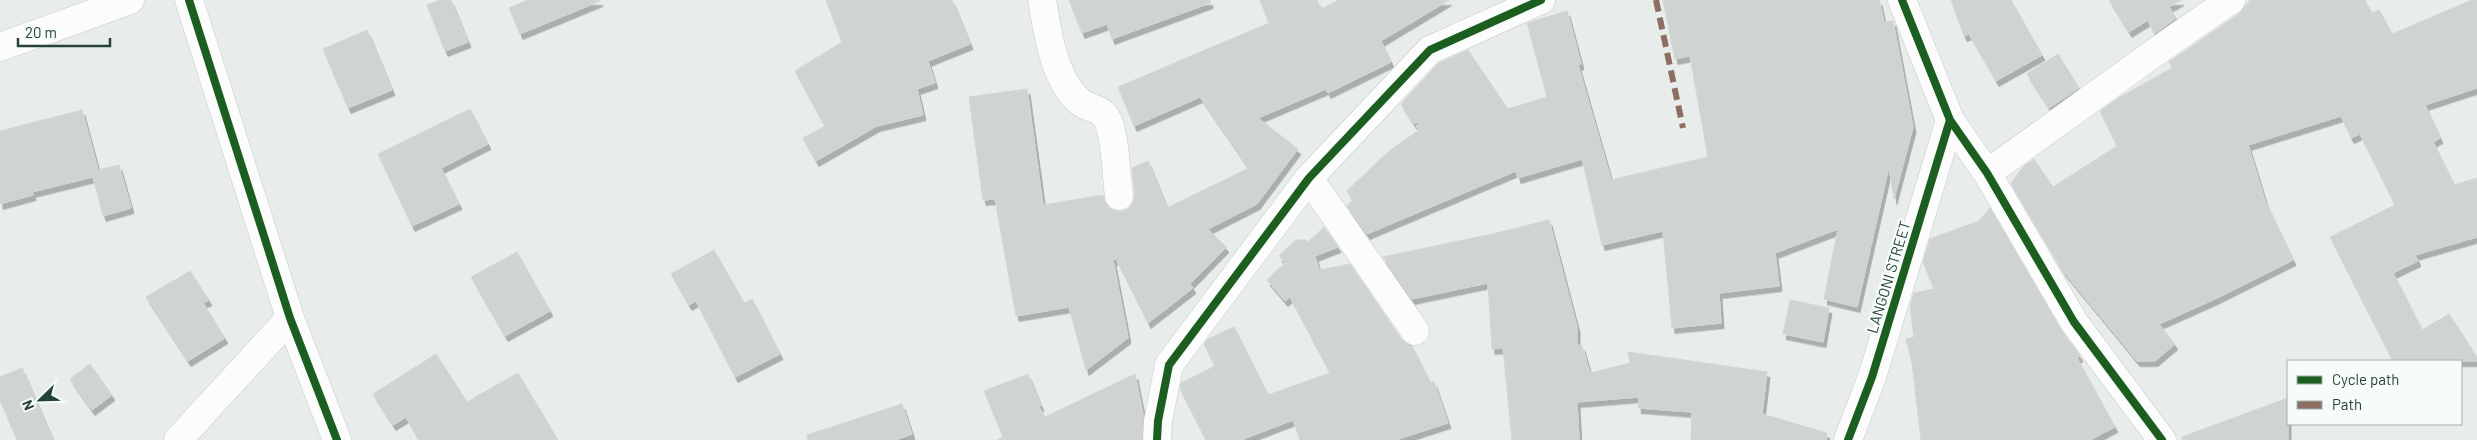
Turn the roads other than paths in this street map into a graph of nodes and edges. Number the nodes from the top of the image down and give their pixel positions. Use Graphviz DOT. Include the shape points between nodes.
graph roads {
  1 [pos="130,0"];
  2 [pos="189,0"];
  3 [pos="1042,0"];
  4 [pos="1541,0"];
  5 [pos="1902,0"];
  6 [pos="2232,0"];
  7 [pos="0,46"];
  8 [pos="1950,120"];
  9 [pos="1987,173"];
  10 [pos="1309,178"];
  11 [pos="1119,196"];
  12 [pos="290,318"];
  13 [pos="1414,332"];
  14 [pos="178,440"];
  15 [pos="337,440"];
  16 [pos="1157,440"];
  17 [pos="1848,440"];
  18 [pos="2162,440"];
  1 -- 7 [label="street"];
  2 -- 12 [label="street"];
  3 -- 11 [label="street" via="1060,73 1080,102 1099,109 1110,126"];
  4 -- 10 [label="street" via="1430,50"];
  5 -- 8 [label="street"];
  6 -- 9 [label="street" via="2164,44"];
  8 -- 9 [label="street"];
  8 -- 17 [label="street, LANGONI STREET" via="1872,377"];
  9 -- 18 [label="street" via="2074,322"];
  10 -- 13 [label="street"];
  10 -- 16 [label="street" via="1169,365"];
  12 -- 14 [label="street"];
  12 -- 15 [label="street"];
}
